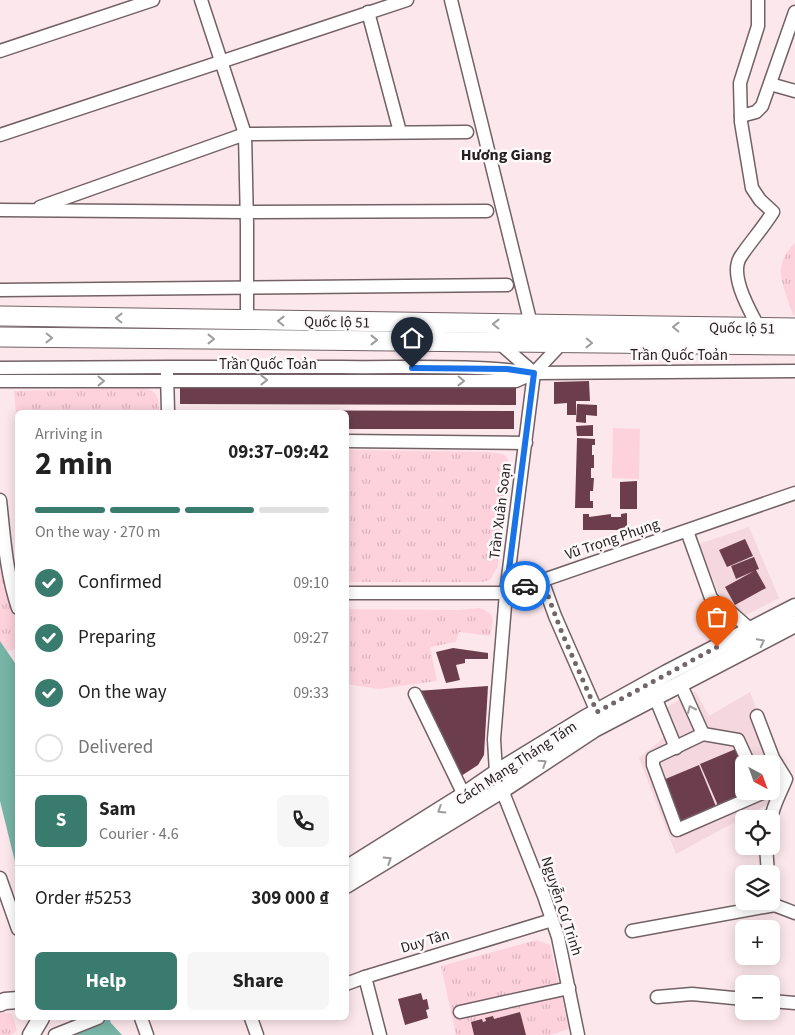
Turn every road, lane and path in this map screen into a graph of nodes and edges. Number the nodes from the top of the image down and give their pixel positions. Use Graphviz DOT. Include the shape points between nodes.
graph roads {
  1 [pos="153,0"];
  2 [pos="201,0"];
  3 [pos="407,0"];
  4 [pos="451,0"];
  5 [pos="758,0"];
  6 [pos="368,12"];
  7 [pos="793,20"];
  8 [pos="0,51"];
  9 [pos="222,63"];
  10 [pos="770,84"];
  11 [pos="795,91"];
  12 [pos="741,116"];
  13 [pos="400,132"];
  14 [pos="467,132"];
  15 [pos="245,134"];
  16 [pos="0,136"];
  17 [pos="0,210"];
  18 [pos="30,210"];
  19 [pos="487,211"];
  20 [pos="247,212"];
  21 [pos="507,285"];
  22 [pos="247,288"];
  23 [pos="0,290"];
  24 [pos="0,316"];
  25 [pos="247,320"];
  26 [pos="531,324"];
  27 [pos="759,328"];
  28 [pos="795,328"];
  29 [pos="0,337"];
  30 [pos="497,341"];
  31 [pos="562,343"];
  32 [pos="795,345"];
  33 [pos="167,366"];
  34 [pos="0,368"];
  35 [pos="795,371"];
  36 [pos="534,373"];
  37 [pos="286,374"];
  38 [pos="167,380"];
  39 [pos="0,381"];
  40 [pos="168,410"];
  41 [pos="349,441"];
  42 [pos="526,443"];
  43 [pos="795,492"];
  44 [pos="0,500"];
  45 [pos="686,531"];
  46 [pos="542,580"];
  47 [pos="349,593"];
  48 [pos="506,593"];
  49 [pos="15,594"];
  50 [pos="795,606"];
  51 [pos="795,624"];
  52 [pos="751,630"];
  53 [pos="680,683"];
  54 [pos="415,694"];
  55 [pos="655,697"];
  56 [pos="597,712"];
  57 [pos="757,716"];
  58 [pos="703,734"];
  59 [pos="676,748"];
  60 [pos="744,755"];
  61 [pos="496,773"];
  62 [pos="502,790"];
  63 [pos="464,795"];
  64 [pos="746,800"];
  65 [pos="772,810"];
  66 [pos="349,867"];
  67 [pos="0,878"];
  68 [pos="349,883"];
  69 [pos="780,906"];
  70 [pos="737,910"];
  71 [pos="5,911"];
  72 [pos="795,913"];
  73 [pos="552,920"];
  74 [pos="15,925"];
  75 [pos="632,931"];
  76 [pos="365,977"];
  77 [pos="349,983"];
  78 [pos="569,988"];
  79 [pos="657,998"];
  80 [pos="735,998"];
  81 [pos="15,1000"];
  82 [pos="780,1002"];
  83 [pos="0,1003"];
  84 [pos="795,1003"];
  85 [pos="460,1012"];
  86 [pos="40,1020"];
  87 [pos="48,1020"];
  88 [pos="93,1020"];
  89 [pos="142,1020"];
  90 [pos="251,1020"];
  91 [pos="56,1034"];
  92 [pos="31,1035"];
  93 [pos="147,1035"];
  94 [pos="257,1035"];
  95 [pos="380,1035"];
  96 [pos="578,1035"];
  1 -- 8 [label="street"];
  2 -- 9 [label="street"];
  3 -- 6 [label="street"];
  4 -- 26 [label="street"];
  5 -- 12 [label="street" via="758,26 740,83"];
  6 -- 9 [label="street"];
  6 -- 13 [label="street"];
  7 -- 10 [label="street"];
  9 -- 15 [label="street"];
  9 -- 16 [label="street"];
  10 -- 11 [label="street"];
  10 -- 12 [label="street" via="762,106 756,112"];
  12 -- 27 [label="street" via="752,188 773,212 739,257 737,274"];
  13 -- 14 [label="street"];
  13 -- 15 [label="street"];
  15 -- 18 [label="street"];
  15 -- 20 [label="street"];
  17 -- 18 [label="street"];
  18 -- 20 [label="street"];
  19 -- 20 [label="street"];
  20 -- 22 [label="street"];
  21 -- 22 [label="street"];
  22 -- 23 [label="street"];
  22 -- 25 [label="street"];
  25 -- 24 [label="highway, Quốc lộ 51, one-way"];
  26 -- 25 [label="highway, Quốc lộ 51, one-way"];
  27 -- 26 [label="highway, Quốc lộ 51, one-way"];
  27 -- 28 [label="highway, Quốc lộ 51"];
  29 -- 30 [label="highway, Quốc lộ 51, one-way"];
  30 -- 31 [label="highway, Quốc lộ 51"];
  30 -- 36 [label="street"];
  31 -- 32 [label="highway, Quốc lộ 51, one-way"];
  31 -- 36 [label="street"];
  33 -- 34 [label="street, Trần Quốc Toản"];
  33 -- 37 [label="street, Trần Quốc Toản"];
  33 -- 38 [label="street"];
  35 -- 36 [label="street, Trần Quốc Toản"];
  36 -- 37 [label="street, Trần Quốc Toản" via="507,369 412,374"];
  36 -- 42 [label="street, Trần Xuân Soạn"];
  38 -- 37 [label="street, Trần Quốc Toản, one-way"];
  39 -- 38 [label="street, Trần Quốc Toản, one-way"];
  38 -- 40 [label="street"];
  41 -- 42 [label="street"];
  42 -- 48 [label="street, Trần Xuân Soạn"];
  43 -- 45 [label="street, Vũ Trọng Phụng"];
  44 -- 49 [label="street" via="5,549"];
  45 -- 46 [label="street, Vũ Trọng Phụng"];
  45 -- 52 [label="street" via="711,598"];
  46 -- 48 [label="street, Vũ Trọng Phụng"];
  46 -- 56 [label="street"];
  47 -- 48 [label="street, Vũ Trọng Phụng"];
  48 -- 61 [label="street, Trần Xuân Soạn" via="494,739"];
  50 -- 52 [label="main road, Cách Mạng Tháng Tám"];
  53 -- 51 [label="main road, Cách Mạng Tháng Tám, one-way"];
  52 -- 56 [label="main road, Cách Mạng Tháng Tám"];
  53 -- 55 [label="main road, Cách Mạng Tháng Tám"];
  58 -- 53 [label="street, one-way"];
  54 -- 63 [label="street"];
  55 -- 59 [label="street"];
  62 -- 55 [label="main road, Cách Mạng Tháng Tám, one-way" via="594,729"];
  56 -- 61 [label="main road, Cách Mạng Tháng Tám"];
  57 -- 65 [label="street" via="773,758 786,778"];
  58 -- 59 [label="street"];
  58 -- 60 [label="street" via="738,740"];
  59 -- 64 [label="street" via="653,758 653,765 677,830"];
  61 -- 62 [label="main road"];
  61 -- 63 [label="main road, Cách Mạng Tháng Tám"];
  68 -- 62 [label="main road, Cách Mạng Tháng Tám, one-way"];
  62 -- 73 [label="street, Nguyễn Cư Trinh"];
  63 -- 66 [label="main road, Cách Mạng Tháng Tám, one-way"];
  67 -- 71 [label="street"];
  69 -- 72 [label="street"];
  70 -- 75 [label="street"];
  71 -- 74 [label="street"];
  73 -- 76 [label="street, Duy Tân"];
  73 -- 78 [label="street, Nguyễn Cư Trinh"];
  76 -- 77 [label="street, Duy Tân"];
  76 -- 95 [label="street"];
  78 -- 85 [label="street"];
  78 -- 96 [label="street, Nguyễn Cư Trinh"];
  79 -- 80 [label="street" via="692,994"];
  81 -- 83 [label="main road"];
  82 -- 84 [label="street"];
  86 -- 92 [label="main road"];
  87 -- 91 [label="street"];
  88 -- 91 [label="street"];
  89 -- 93 [label="street"];
  90 -- 94 [label="street"];
}
